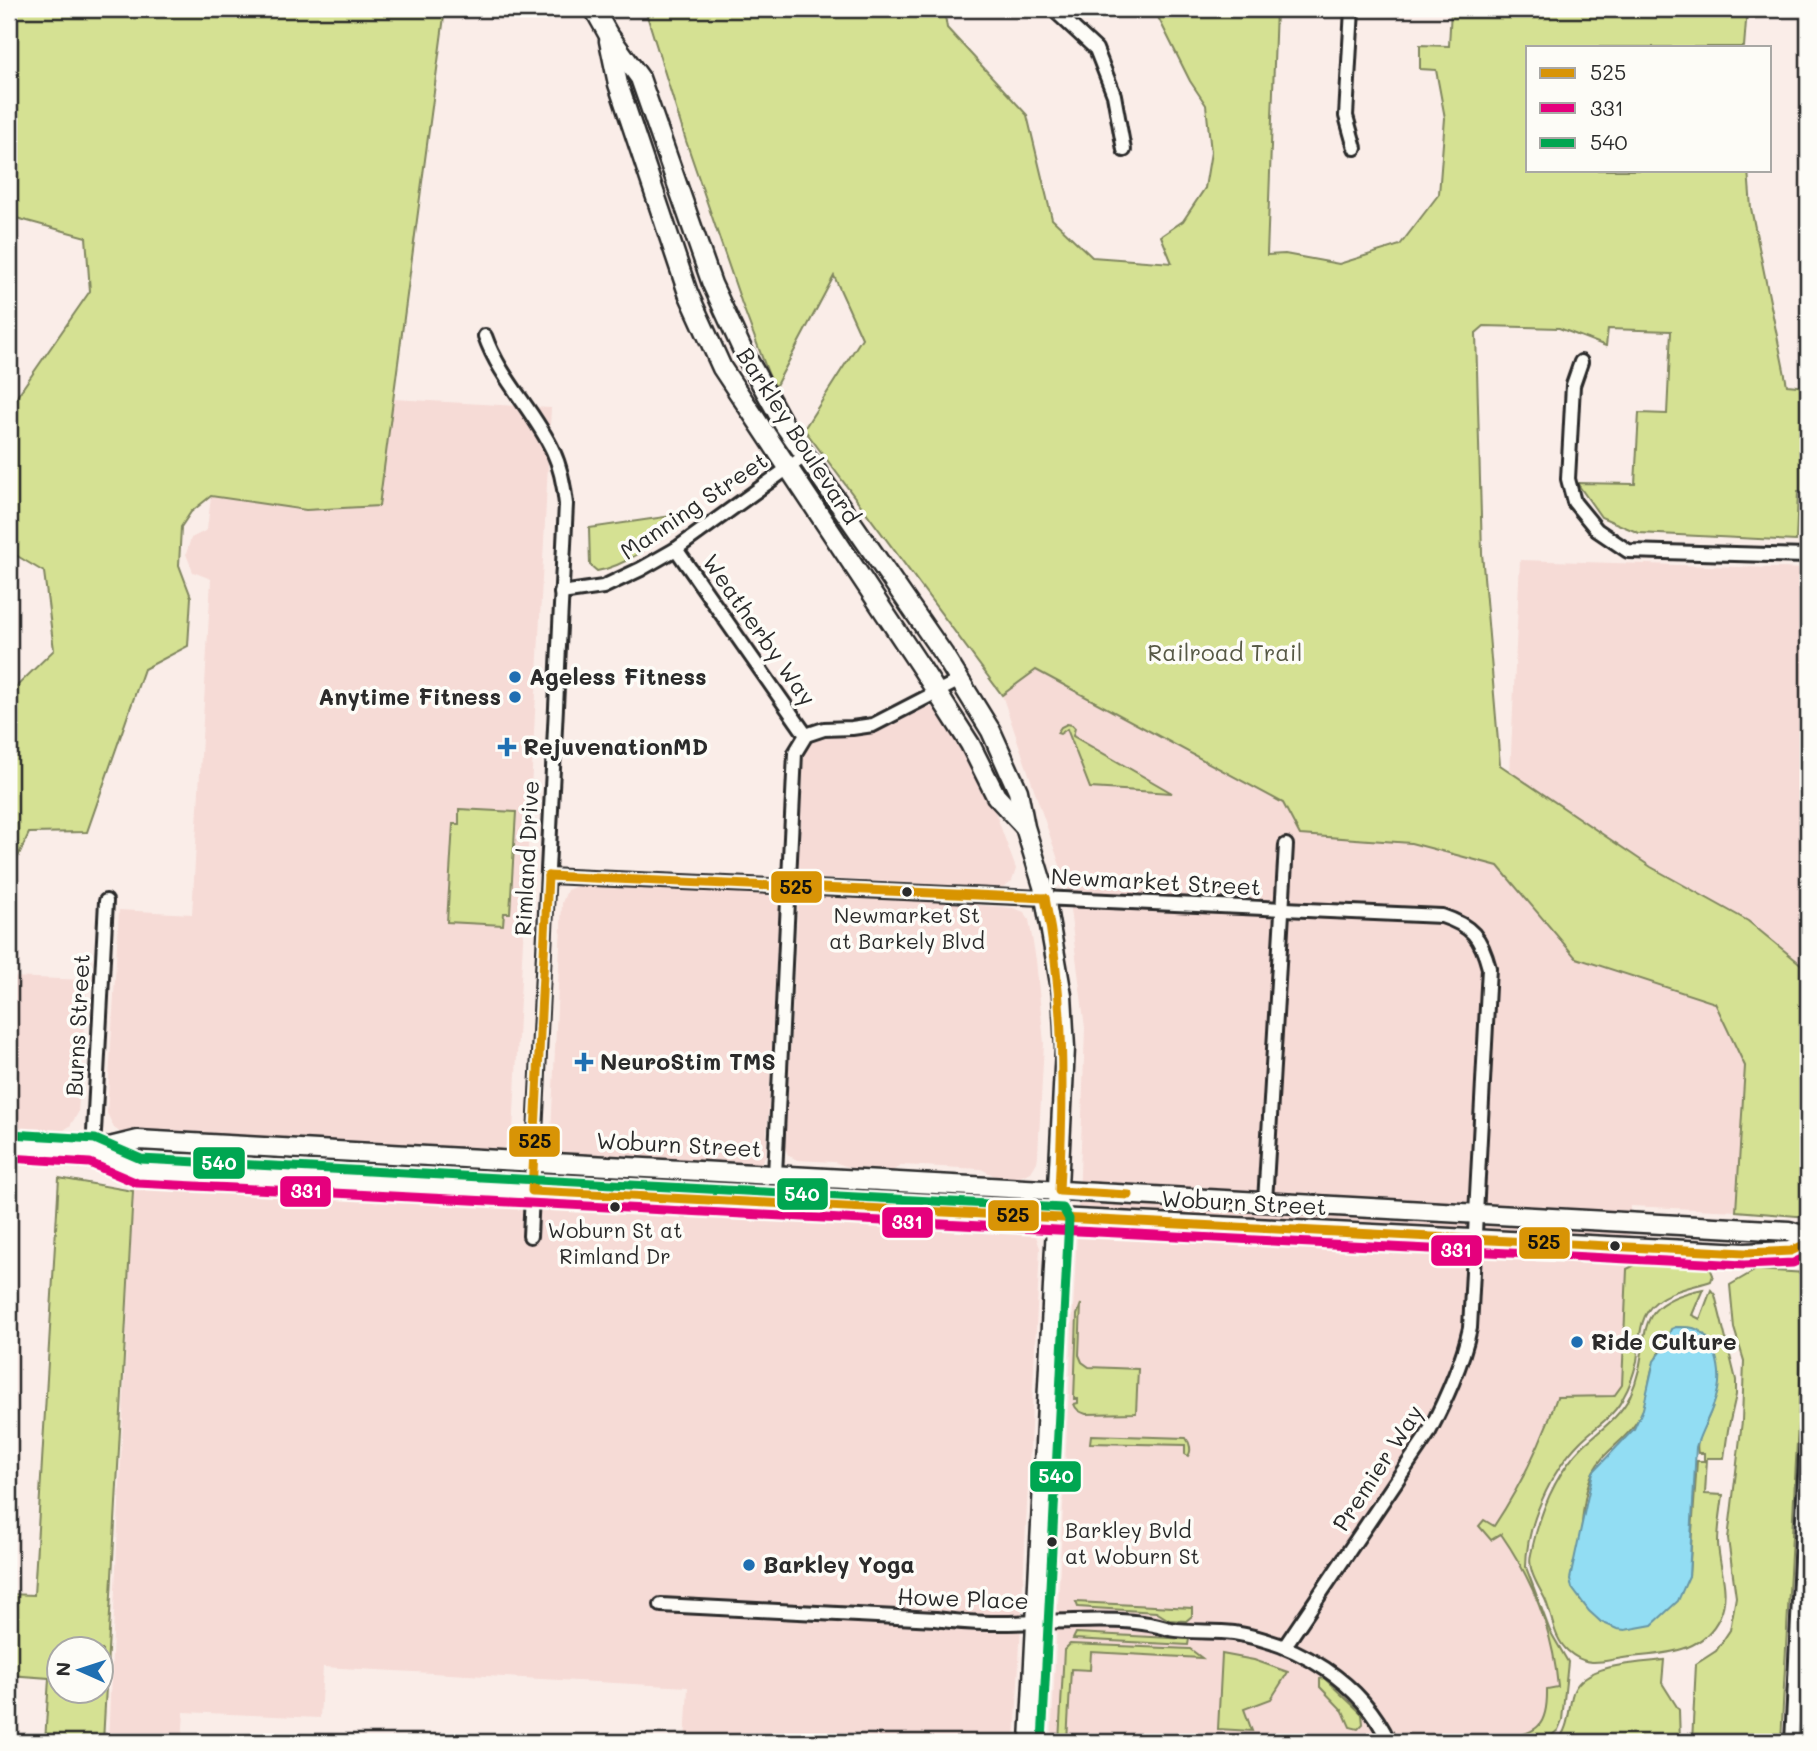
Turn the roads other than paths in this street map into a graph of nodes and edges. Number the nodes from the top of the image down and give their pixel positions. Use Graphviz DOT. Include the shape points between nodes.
graph roads {
  1 [pos="594,9"];
  2 [pos="1053,9"];
  3 [pos="1352,9"];
  4 [pos="608,34"];
  5 [pos="1355,148"];
  6 [pos="1124,150"];
  7 [pos="485,336"];
  8 [pos="1581,362"];
  9 [pos="806,455"];
  10 [pos="787,467"];
  11 [pos="676,549"];
  12 [pos="1808,556"];
  13 [pos="562,593"];
  14 [pos="960,680"];
  15 [pos="937,692"];
  16 [pos="806,735"];
  17 [pos="1025,827"];
  18 [pos="1286,845"];
  19 [pos="548,876"];
  20 [pos="789,887"];
  21 [pos="1045,898"];
  22 [pos="106,901"];
  23 [pos="1283,909"];
  24 [pos="9,1146"];
  25 [pos="93,1151"];
  26 [pos="534,1162"];
  27 [pos="775,1175"];
  28 [pos="532,1191"];
  29 [pos="1059,1191"];
  30 [pos="1265,1202"];
  31 [pos="1477,1214"];
  32 [pos="1057,1218"];
  33 [pos="530,1236"];
  34 [pos="1808,1237"];
  35 [pos="1475,1239"];
  36 [pos="1808,1243"];
  37 [pos="1808,1415"];
  38 [pos="1807,1472"];
  39 [pos="661,1605"];
  40 [pos="1036,1623"];
  41 [pos="1285,1646"];
  42 [pos="1795,1682"];
  43 [pos="1808,1683"];
  44 [pos="1030,1742"];
  45 [pos="1389,1742"];
  46 [pos="1792,1742"];
  1 -- 4 [label="main road, Barkley Boulevard"];
  2 -- 6 [label="street" via="1096,49 1114,95"];
  3 -- 5 [label="street" via="1346,116"];
  4 -- 9 [label="main road, Barkley Boulevard" via="640,78 712,284 743,351 783,424"];
  4 -- 10 [label="main road, Barkley Boulevard" via="618,84 688,292 722,368"];
  7 -- 13 [label="street, Rimland Drive" via="493,358 553,452 563,480"];
  8 -- 12 [label="street" via="1573,385 1568,479 1571,494 1597,530 1628,551"];
  9 -- 10 [label="street, Manning Street"];
  9 -- 14 [label="main road, Barkley Boulevard"];
  10 -- 11 [label="street, Manning Street"];
  10 -- 15 [label="main road, Barkley Boulevard"];
  11 -- 13 [label="street, Manning Street" via="624,579"];
  11 -- 16 [label="street, Weatherby Way"];
  13 -- 19 [label="street, Rimland Drive"];
  14 -- 15 [label="street"];
  14 -- 17 [label="main road, Barkley Boulevard" via="991,731 1018,791"];
  15 -- 16 [label="street" via="873,725"];
  15 -- 17 [label="main road, Barkley Boulevard" via="996,796"];
  16 -- 20 [label="street" via="795,753"];
  17 -- 21 [label="main road, Barkley Boulevard"];
  18 -- 23 [label="street"];
  19 -- 20 [label="street, Newmarket Street"];
  19 -- 26 [label="street, Rimland Drive"];
  20 -- 21 [label="street, Newmarket Street"];
  20 -- 27 [label="street"];
  21 -- 23 [label="street, Newmarket Street"];
  21 -- 29 [label="main road, Barkley Boulevard" via="1063,1007"];
  22 -- 25 [label="street, Burns Street"];
  23 -- 30 [label="street"];
  23 -- 31 [label="street, Newmarket Street" via="1442,916 1463,923 1475,935 1489,968"];
  24 -- 25 [label="main road, Woburn Street"];
  25 -- 26 [label="main road, Woburn Street" via="138,1140"];
  25 -- 28 [label="main road, Woburn Street" via="138,1171"];
  26 -- 27 [label="main road, Woburn Street"];
  26 -- 28 [label="street, Rimland Drive"];
  27 -- 29 [label="main road, Woburn Street"];
  28 -- 32 [label="main road, Woburn Street"];
  28 -- 33 [label="street, Rimland Drive"];
  29 -- 30 [label="main road, Woburn Street"];
  29 -- 32 [label="main road, Barkley Boulevard"];
  30 -- 31 [label="main road, Woburn Street"];
  31 -- 34 [label="main road, Woburn Street" via="1788,1231"];
  31 -- 35 [label="street, Premier Way"];
  32 -- 35 [label="main road, Woburn Street"];
  32 -- 40 [label="main road, Barkley Boulevard"];
  35 -- 36 [label="main road, Woburn Street" via="1745,1253 1791,1251"];
  35 -- 41 [label="street, Premier Way" via="1467,1344 1443,1404 1428,1434"];
  37 -- 38 [label="street"];
  38 -- 42 [label="street"];
  39 -- 40 [label="street, Howe Place" via="962,1623"];
  40 -- 41 [label="street, Howe Place" via="1152,1624 1235,1633"];
  40 -- 44 [label="main road, Barkley Boulevard"];
  41 -- 45 [label="street, Howe Place" via="1347,1686 1379,1722"];
  42 -- 43 [label="street"];
  42 -- 46 [label="street"];
}
